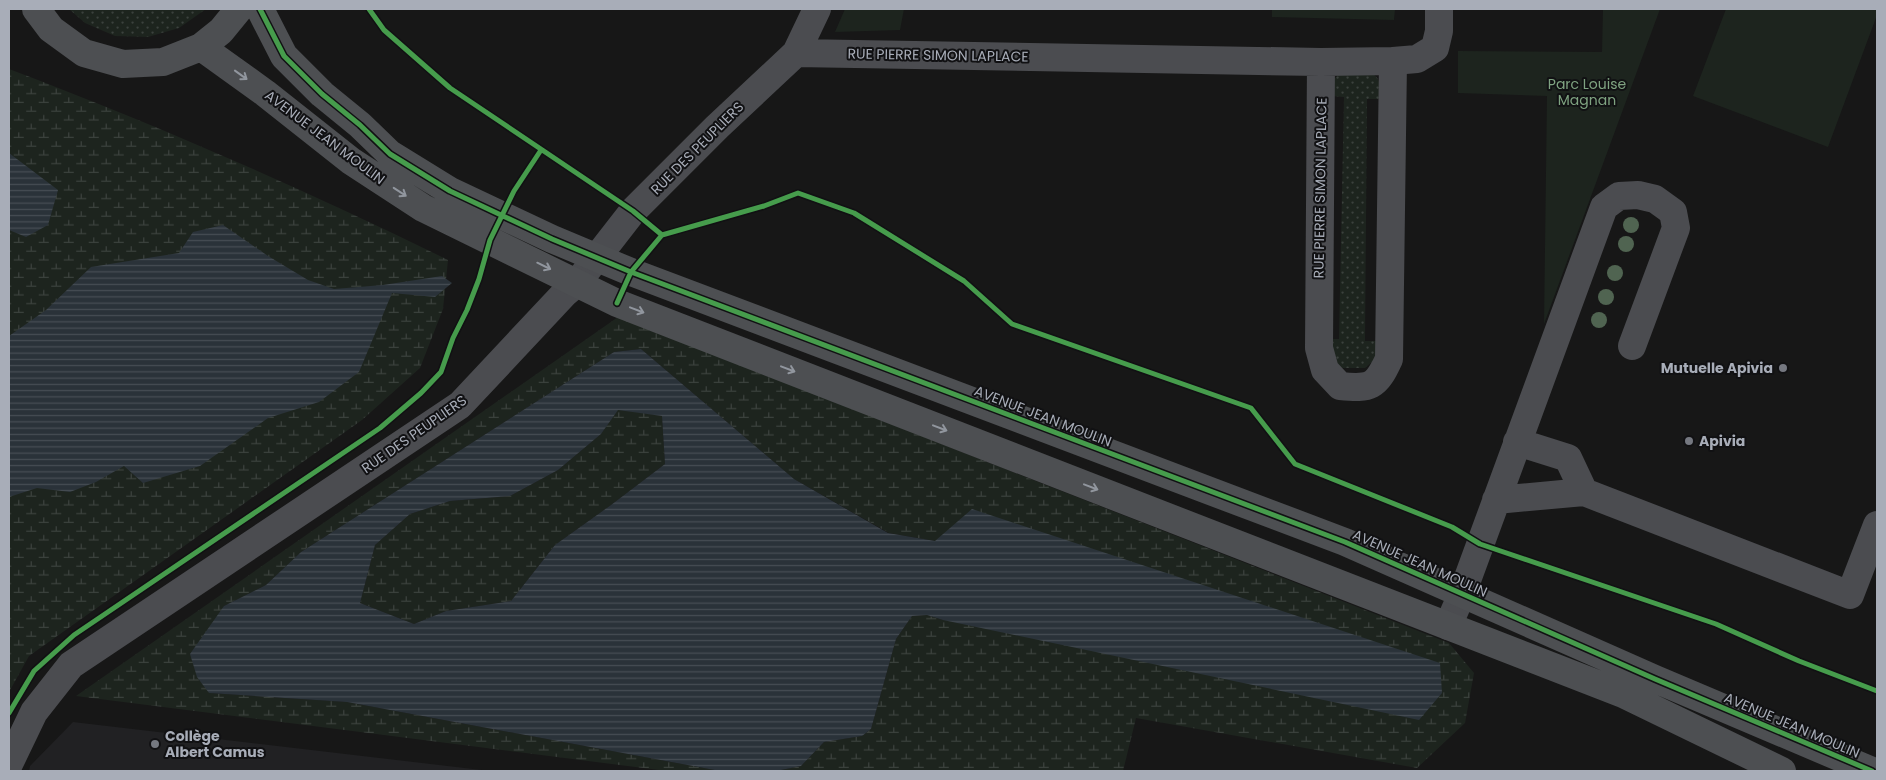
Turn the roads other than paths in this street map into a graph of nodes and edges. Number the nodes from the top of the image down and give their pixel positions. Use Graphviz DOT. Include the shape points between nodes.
graph roads {
  1 [pos="36,9"];
  2 [pos="239,9"];
  3 [pos="260,9"];
  4 [pos="817,9"];
  5 [pos="1439,9"];
  6 [pos="201,47"];
  7 [pos="796,53"];
  8 [pos="1393,61"];
  9 [pos="1321,62"];
  10 [pos="595,257"];
  11 [pos="577,283"];
  12 [pos="1632,346"];
  13 [pos="1517,442"];
  14 [pos="1584,492"];
  15 [pos="1496,500"];
  16 [pos="1877,525"];
  17 [pos="1462,594"];
  18 [pos="1448,626"];
  19 [pos="9,764"];
  20 [pos="1782,771"];
  21 [pos="1872,771"];
  1 -- 6 [label="main road" via="51,29 84,53 123,64 163,62"];
  2 -- 6 [label="main road" via="221,31"];
  3 -- 10 [label="main road, AVENUE JEAN MOULIN" via="284,56 390,154 450,191"];
  4 -- 7 [label="street, RUE DES PEUPLIERS"];
  5 -- 8 [label="street" via="1435,48 1417,59"];
  6 -- 11 [label="main road, AVENUE JEAN MOULIN, one-way" via="351,161 423,208"];
  7 -- 9 [label="street, RUE PIERRE SIMON LAPLACE"];
  7 -- 10 [label="street, RUE DES PEUPLIERS" via="633,211"];
  8 -- 9 [label="street"];
  8 -- 9 [label="street, RUE PIERRE SIMON LAPLACE" via="1389,358 1380,379 1362,388 1340,386 1325,370 1319,348"];
  10 -- 11 [label="street, RUE DES PEUPLIERS"];
  10 -- 17 [label="main road, AVENUE JEAN MOULIN" via="1345,542"];
  11 -- 18 [label="main road, AVENUE JEAN MOULIN, one-way" via="617,303"];
  11 -- 19 [label="street, RUE DES PEUPLIERS" via="460,405 71,665 34,712"];
  12 -- 13 [label="street" via="1676,228 1673,212 1655,198 1638,195 1619,196 1604,207"];
  13 -- 14 [label="street" via="1568,458"];
  13 -- 15 [label="street"];
  14 -- 15 [label="street"];
  14 -- 16 [label="street" via="1850,595"];
  15 -- 17 [label="street"];
  17 -- 18 [label="street"];
  17 -- 21 [label="main road, AVENUE JEAN MOULIN"];
  18 -- 20 [label="main road, AVENUE JEAN MOULIN" via="1624,694"];
}
